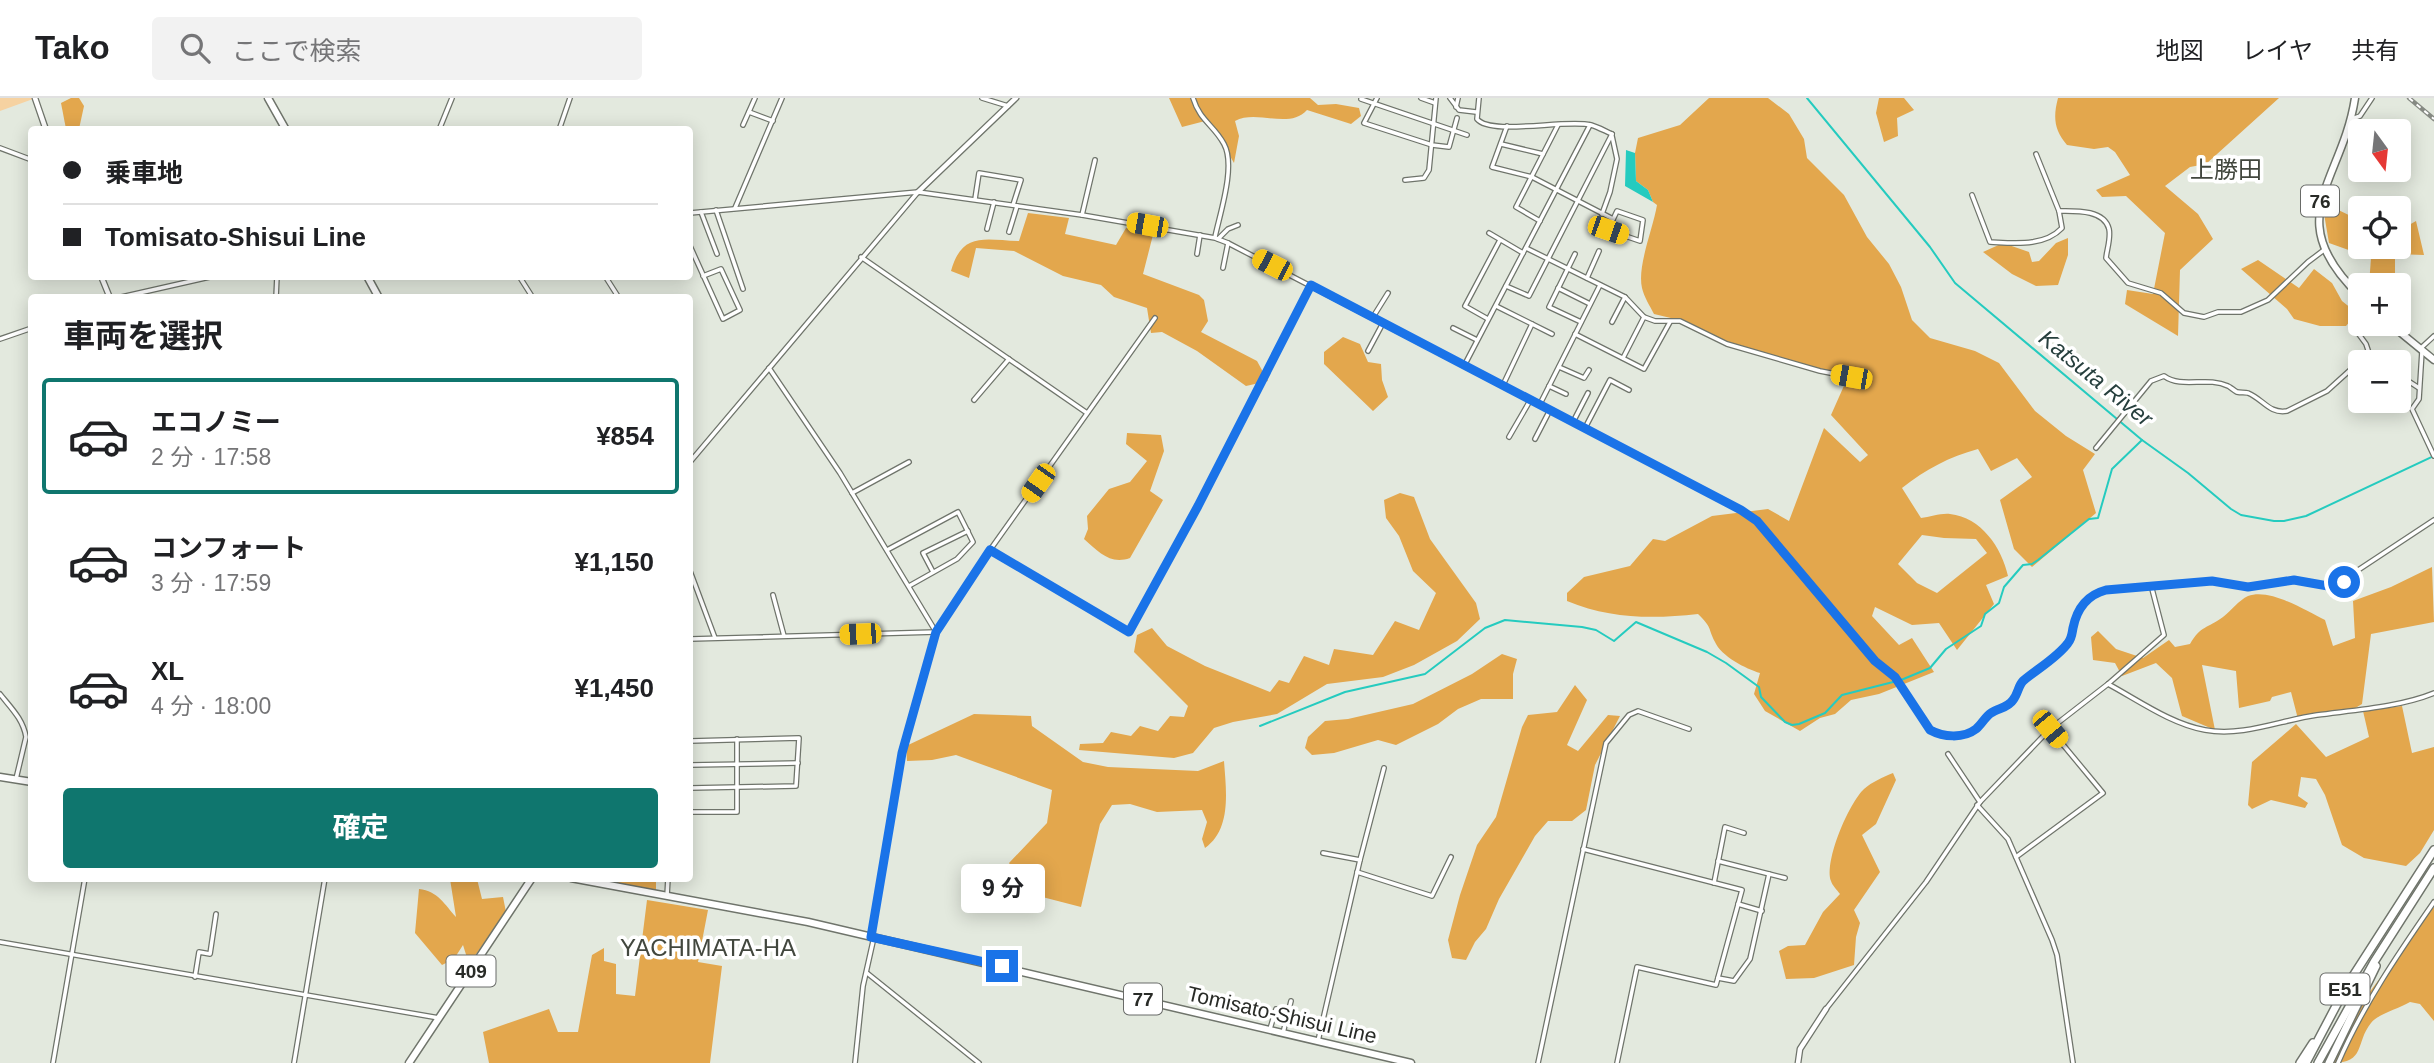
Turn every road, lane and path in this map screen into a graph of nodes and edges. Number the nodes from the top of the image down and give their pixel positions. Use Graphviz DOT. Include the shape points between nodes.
graph roads {
  1 [pos="35,98"];
  2 [pos="268,98"];
  3 [pos="452,98"];
  4 [pos="570,98"];
  5 [pos="755,98"];
  6 [pos="782,98"];
  7 [pos="982,98"];
  8 [pos="1016,98"];
  9 [pos="1193,98"];
  10 [pos="1377,98"];
  11 [pos="1421,98"];
  12 [pos="1450,98"];
  13 [pos="1458,98"];
  14 [pos="1479,98"];
  15 [pos="2355,98"];
  16 [pos="2372,98"];
  17 [pos="1361,99"];
  18 [pos="1435,100"];
  19 [pos="1373,104"];
  20 [pos="1008,106"];
  21 [pos="1457,107"];
  22 [pos="749,112"];
  23 [pos="1476,112"];
  24 [pos="1457,118"];
  25 [pos="2352,119"];
  26 [pos="773,121"];
  27 [pos="1434,122"];
  28 [pos="1558,124"];
  29 [pos="743,125"];
  30 [pos="1590,125"];
  31 [pos="45,126"];
  32 [pos="284,126"];
  33 [pos="441,126"];
  34 [pos="560,126"];
  35 [pos="1507,126"];
  36 [pos="1454,129"];
  37 [pos="2348,129"];
  38 [pos="1612,134"];
  39 [pos="1467,135"];
  40 [pos="1500,144"];
  41 [pos="1432,145"];
  42 [pos="0,148"];
  43 [pos="1543,154"];
  44 [pos="2036,154"];
  45 [pos="28,158"];
  46 [pos="1096,160"];
  47 [pos="1532,177"];
  48 [pos="1405,180"];
  49 [pos="1556,190"];
  50 [pos="918,192"];
  51 [pos="1972,195"];
  52 [pos="975,199"];
  53 [pos="1578,201"];
  54 [pos="994,202"];
  55 [pos="1015,205"];
  56 [pos="734,208"];
  57 [pos="716,210"];
  58 [pos="2059,211"];
  59 [pos="701,212"];
  60 [pos="693,213"];
  61 [pos="1602,214"];
  62 [pos="1082,215"];
  63 [pos="1613,219"];
  64 [pos="1540,221"];
  65 [pos="1238,225"];
  66 [pos="987,229"];
  67 [pos="1009,232"];
  68 [pos="1489,233"];
  69 [pos="1200,235"];
  70 [pos="1217,238"];
  71 [pos="1500,240"];
  72 [pos="1228,243"];
  73 [pos="1526,248"];
  74 [pos="2324,250"];
  75 [pos="1599,251"];
  76 [pos="693,253"];
  77 [pos="1524,253"];
  78 [pos="717,254"];
  79 [pos="1197,254"];
  80 [pos="1575,254"];
  81 [pos="861,257"];
  82 [pos="1549,259"];
  83 [pos="1223,268"];
  84 [pos="1568,269"];
  85 [pos="703,276"];
  86 [pos="1587,278"];
  87 [pos="196,280"];
  88 [pos="2348,284"];
  89 [pos="1311,285"];
  90 [pos="1601,285"];
  91 [pos="1506,286"];
  92 [pos="1558,288"];
  93 [pos="743,289"];
  94 [pos="1388,293"];
  95 [pos="135,294"];
  96 [pos="1625,297"];
  97 [pos="1591,304"];
  98 [pos="1496,306"];
  99 [pos="1373,317"];
  100 [pos="1644,317"];
  101 [pos="1155,318"];
  102 [pos="1488,319"];
  103 [pos="1670,321"];
  104 [pos="1581,322"];
  105 [pos="1612,322"];
  106 [pos="1383,323"];
  107 [pos="1532,324"];
  108 [pos="1453,328"];
  109 [pos="28,329"];
  110 [pos="1552,334"];
  111 [pos="1575,334"];
  112 [pos="2404,336"];
  113 [pos="2434,336"];
  114 [pos="0,339"];
  115 [pos="1477,340"];
  116 [pos="2421,350"];
  117 [pos="1368,351"];
  118 [pos="1623,358"];
  119 [pos="1009,359"];
  120 [pos="2434,360"];
  121 [pos="1464,366"];
  122 [pos="1559,367"];
  123 [pos="769,368"];
  124 [pos="1589,369"];
  125 [pos="2348,372"];
  126 [pos="1851,377"];
  127 [pos="2411,382"];
  128 [pos="1503,385"];
  129 [pos="1549,386"];
  130 [pos="1629,390"];
  131 [pos="2420,390"];
  132 [pos="1588,393"];
  133 [pos="1566,394"];
  134 [pos="1531,399"];
  135 [pos="974,400"];
  136 [pos="1540,404"];
  137 [pos="1550,410"];
  138 [pos="1087,413"];
  139 [pos="1573,422"];
  140 [pos="1585,429"];
  141 [pos="1509,438"];
  142 [pos="1535,439"];
  143 [pos="2096,448"];
  144 [pos="2434,456"];
  145 [pos="693,458"];
  146 [pos="909,462"];
  147 [pos="852,493"];
  148 [pos="2434,520"];
  149 [pos="968,531"];
  150 [pos="887,550"];
  151 [pos="990,550"];
  152 [pos="933,572"];
  153 [pos="693,579"];
  154 [pos="2151,585"];
  155 [pos="909,586"];
  156 [pos="773,595"];
  157 [pos="936,632"];
  158 [pos="784,636"];
  159 [pos="715,638"];
  160 [pos="693,639"];
  161 [pos="2108,684"];
  162 [pos="2434,693"];
  163 [pos="0,694"];
  164 [pos="1689,729"];
  165 [pos="2050,729"];
  166 [pos="737,739"];
  167 [pos="693,741"];
  168 [pos="1948,754"];
  169 [pos="798,763"];
  170 [pos="737,764"];
  171 [pos="693,765"];
  172 [pos="1384,768"];
  173 [pos="0,776"];
  174 [pos="16,779"];
  175 [pos="28,781"];
  176 [pos="738,787"];
  177 [pos="693,788"];
  178 [pos="1978,803"];
  179 [pos="693,812"];
  180 [pos="1744,833"];
  181 [pos="1583,849"];
  182 [pos="2434,850"];
  183 [pos="1323,853"];
  184 [pos="1451,857"];
  185 [pos="2016,857"];
  186 [pos="1360,860"];
  187 [pos="1718,861"];
  188 [pos="2434,868"];
  189 [pos="1357,872"];
  190 [pos="1769,874"];
  191 [pos="1785,878"];
  192 [pos="84,882"];
  193 [pos="324,882"];
  194 [pos="529,882"];
  195 [pos="592,882"];
  196 [pos="668,882"];
  197 [pos="1714,883"];
  198 [pos="667,896"];
  199 [pos="2434,902"];
  200 [pos="1738,904"];
  201 [pos="1762,911"];
  202 [pos="216,914"];
  203 [pos="2391,934"];
  204 [pos="872,937"];
  205 [pos="0,942"];
  206 [pos="72,956"];
  207 [pos="867,973"];
  208 [pos="195,977"];
  209 [pos="1718,978"];
  210 [pos="305,995"];
  211 [pos="1291,1001"];
  212 [pos="1826,1009"];
  213 [pos="1288,1012"];
  214 [pos="439,1018"];
  215 [pos="2329,1018"];
  216 [pos="1270,1030"];
  217 [pos="1283,1033"];
  218 [pos="1318,1041"];
  219 [pos="53,1063"];
  220 [pos="294,1063"];
  221 [pos="409,1063"];
  222 [pos="855,1063"];
  223 [pos="979,1063"];
  224 [pos="1411,1063"];
  225 [pos="1538,1063"];
  226 [pos="1617,1063"];
  227 [pos="1798,1063"];
  228 [pos="2073,1063"];
  229 [pos="2300,1063"];
  230 [pos="2306,1063"];
  231 [pos="2318,1063"];
  232 [pos="2329,1063"];
  233 [pos="2338,1063"];
  1 -- 31 [label="street"];
  2 -- 32 [label="main road"];
  3 -- 33 [label="street"];
  4 -- 34 [label="street"];
  5 -- 22 [label="street"];
  6 -- 26 [label="street"];
  7 -- 20 [label="street"];
  8 -- 20 [label="street"];
  9 -- 70 [label="street" via="1200,117 1221,139 1228,158"];
  10 -- 19 [label="street"];
  11 -- 18 [label="street"];
  12 -- 21 [label="street"];
  13 -- 21 [label="street"];
  14 -- 23 [label="street"];
  15 -- 25 [label="main road, 76"];
  16 -- 25 [label="street" via="2360,116"];
  17 -- 19 [label="street"];
  18 -- 27 [label="street"];
  19 -- 27 [label="street"];
  19 -- 41 [label="street" via="1364,123"];
  20 -- 50 [label="street"];
  21 -- 23 [label="street"];
  22 -- 26 [label="street"];
  22 -- 29 [label="street"];
  23 -- 35 [label="street" via="1481,124"];
  24 -- 36 [label="street"];
  26 -- 56 [label="street"];
  27 -- 36 [label="street"];
  27 -- 41 [label="street"];
  28 -- 30 [label="street"];
  28 -- 35 [label="street"];
  28 -- 43 [label="street"];
  30 -- 38 [label="street"];
  30 -- 49 [label="street"];
  35 -- 40 [label="street"];
  36 -- 39 [label="street"];
  36 -- 41 [label="street" via="1449,147"];
  37 -- 74 [label="main road, 76" via="2319,206"];
  38 -- 53 [label="street"];
  38 -- 61 [label="street" via="1617,159"];
  40 -- 43 [label="street"];
  40 -- 47 [label="street" via="1492,167"];
  41 -- 48 [label="street" via="1424,178"];
  42 -- 45 [label="street"];
  43 -- 47 [label="street"];
  44 -- 58 [label="street"];
  46 -- 62 [label="street"];
  47 -- 49 [label="street"];
  47 -- 64 [label="street" via="1516,207"];
  49 -- 53 [label="street"];
  49 -- 64 [label="street"];
  50 -- 52 [label="street"];
  50 -- 56 [label="street"];
  50 -- 81 [label="street"];
  51 -- 58 [label="street" via="1990,242 2026,244 2055,236 2062,228"];
  52 -- 54 [label="street"];
  52 -- 55 [label="street" via="979,173 1021,180"];
  53 -- 61 [label="street"];
  53 -- 82 [label="street"];
  54 -- 55 [label="street"];
  54 -- 66 [label="street"];
  55 -- 62 [label="street"];
  55 -- 67 [label="street"];
  56 -- 57 [label="street"];
  57 -- 59 [label="street"];
  57 -- 93 [label="street"];
  58 -- 74 [label="street" via="2087,210 2106,223 2110,232 2106,258 2127,283 2161,293 2184,313 2204,317 2241,312 2268,300"];
  59 -- 60 [label="street"];
  59 -- 78 [label="street"];
  61 -- 63 [label="street"];
  62 -- 69 [label="street"];
  63 -- 63 [label="street" via="1608,230 1640,241 1643,220 1617,211"];
  64 -- 73 [label="street"];
  65 -- 70 [label="street"];
  68 -- 71 [label="street"];
  69 -- 70 [label="street"];
  69 -- 79 [label="street"];
  70 -- 72 [label="street"];
  71 -- 77 [label="street"];
  71 -- 102 [label="street" via="1465,306"];
  72 -- 83 [label="street"];
  72 -- 89 [label="street"];
  73 -- 77 [label="street"];
  73 -- 82 [label="street"];
  74 -- 88 [label="main road, 76"];
  75 -- 86 [label="street"];
  76 -- 85 [label="street"];
  77 -- 91 [label="street"];
  80 -- 84 [label="street"];
  81 -- 119 [label="street"];
  81 -- 123 [label="street"];
  82 -- 84 [label="street"];
  82 -- 91 [label="street" via="1529,296"];
  84 -- 86 [label="street"];
  84 -- 92 [label="street"];
  85 -- 85 [label="street" via="721,269 740,310 723,320"];
  86 -- 90 [label="street"];
  87 -- 95 [label="street"];
  89 -- 99 [label="street"];
  89 -- 151 [label="street" via="1129,632"];
  90 -- 96 [label="street"];
  90 -- 97 [label="street"];
  91 -- 98 [label="street"];
  92 -- 97 [label="street"];
  92 -- 104 [label="street" via="1549,307"];
  94 -- 99 [label="street"];
  96 -- 100 [label="street"];
  96 -- 105 [label="street"];
  97 -- 104 [label="street"];
  98 -- 102 [label="street"];
  98 -- 107 [label="street"];
  99 -- 106 [label="street"];
  100 -- 103 [label="street"];
  100 -- 118 [label="street"];
  101 -- 138 [label="street"];
  102 -- 115 [label="street"];
  103 -- 118 [label="street" via="1644,369"];
  103 -- 126 [label="street" via="1680,321 1727,344"];
  104 -- 111 [label="street"];
  106 -- 117 [label="street"];
  106 -- 121 [label="street"];
  107 -- 110 [label="street"];
  107 -- 128 [label="street"];
  108 -- 115 [label="street"];
  109 -- 114 [label="street"];
  111 -- 118 [label="street"];
  111 -- 122 [label="street"];
  112 -- 116 [label="main road"];
  113 -- 116 [label="street"];
  115 -- 121 [label="street"];
  116 -- 120 [label="main road"];
  116 -- 131 [label="street"];
  119 -- 135 [label="street"];
  119 -- 138 [label="street"];
  121 -- 128 [label="street"];
  122 -- 124 [label="street" via="1584,378"];
  122 -- 129 [label="street"];
  123 -- 145 [label="street"];
  123 -- 147 [label="street"];
  125 -- 143 [label="street" via="2327,391 2280,412 2228,385 2157,377"];
  127 -- 131 [label="street"];
  128 -- 134 [label="street"];
  129 -- 133 [label="street"];
  129 -- 136 [label="street"];
  130 -- 140 [label="street" via="1610,380"];
  131 -- 144 [label="street" via="2420,400 2412,409"];
  132 -- 139 [label="street"];
  134 -- 136 [label="street"];
  134 -- 141 [label="street"];
  136 -- 137 [label="street"];
  137 -- 139 [label="street"];
  137 -- 142 [label="street"];
  138 -- 151 [label="street"];
  139 -- 140 [label="street"];
  140 -- 154 [label="street" via="1757,521 1875,661 1895,677 1930,730 1938,734 1950,736 1976,729 1987,716 2008,706 2020,684 2068,644 2077,613 2094,593"];
  146 -- 147 [label="street"];
  147 -- 150 [label="street"];
  148 -- 154 [label="street" via="2334,586 2294,580 2248,587 2212,581"];
  149 -- 150 [label="street" via="958,512"];
  149 -- 152 [label="street" via="973,542 957,559"];
  149 -- 152 [label="street" via="923,553"];
  150 -- 155 [label="street"];
  151 -- 157 [label="street"];
  152 -- 155 [label="street"];
  153 -- 159 [label="street"];
  154 -- 161 [label="street" via="2164,635"];
  155 -- 157 [label="street"];
  156 -- 158 [label="street"];
  157 -- 158 [label="street"];
  157 -- 204 [label="street" via="902,753"];
  158 -- 159 [label="street"];
  159 -- 160 [label="street"];
  161 -- 162 [label="street" via="2161,713 2208,731 2248,730"];
  161 -- 165 [label="street"];
  163 -- 174 [label="street" via="26,732"];
  164 -- 181 [label="street" via="1637,712 1619,726 1606,743"];
  165 -- 178 [label="street"];
  165 -- 185 [label="street" via="2103,793"];
  166 -- 167 [label="street"];
  166 -- 169 [label="street" via="799,738"];
  166 -- 170 [label="street"];
  168 -- 178 [label="street"];
  169 -- 170 [label="street"];
  169 -- 176 [label="street" via="796,786"];
  170 -- 171 [label="street"];
  170 -- 176 [label="street"];
  172 -- 186 [label="street"];
  173 -- 174 [label="main road"];
  174 -- 175 [label="main road"];
  176 -- 177 [label="street"];
  176 -- 179 [label="street" via="737,812"];
  178 -- 185 [label="street" via="2008,839"];
  178 -- 212 [label="street" via="1926,882"];
  180 -- 187 [label="street" via="1725,827"];
  181 -- 197 [label="street"];
  181 -- 225 [label="street"];
  182 -- 215 [label="highway, E51"];
  183 -- 186 [label="street"];
  184 -- 189 [label="street" via="1432,896"];
  185 -- 228 [label="street" via="2057,955"];
  186 -- 189 [label="street"];
  187 -- 190 [label="street"];
  187 -- 197 [label="street"];
  188 -- 203 [label="highway, E51"];
  189 -- 218 [label="street"];
  190 -- 191 [label="street"];
  190 -- 201 [label="street"];
  192 -- 206 [label="street"];
  193 -- 210 [label="street"];
  194 -- 214 [label="main road, 409"];
  195 -- 198 [label="main road, Tomisato-Shisui Line / 77"];
  196 -- 198 [label="street"];
  197 -- 200 [label="street" via="1742,890"];
  198 -- 204 [label="main road, Tomisato-Shisui Line / 77"];
  199 -- 233 [label="street" via="2377,986"];
  200 -- 201 [label="street"];
  200 -- 209 [label="street"];
  201 -- 209 [label="street" via="1750,959 1734,981"];
  202 -- 208 [label="street" via="210,954 199,952"];
  203 -- 231 [label="highway, E51"];
  203 -- 232 [label="highway"];
  204 -- 207 [label="street"];
  204 -- 216 [label="main road, Tomisato-Shisui Line / 77"];
  205 -- 206 [label="street"];
  206 -- 208 [label="street"];
  206 -- 219 [label="street"];
  207 -- 222 [label="street"];
  207 -- 223 [label="street"];
  208 -- 210 [label="street"];
  209 -- 226 [label="street" via="1716,985 1637,967"];
  210 -- 214 [label="street"];
  210 -- 220 [label="street"];
  211 -- 213 [label="street"];
  212 -- 227 [label="street" via="1800,1049"];
  213 -- 216 [label="street" via="1276,1009"];
  213 -- 217 [label="street"];
  214 -- 221 [label="main road, 409"];
  215 -- 229 [label="highway"];
  215 -- 230 [label="highway, E51"];
  216 -- 217 [label="main road, Tomisato-Shisui Line / 77"];
  217 -- 218 [label="main road, Tomisato-Shisui Line / 77"];
  218 -- 224 [label="main road, Tomisato-Shisui Line / 77"];
}
